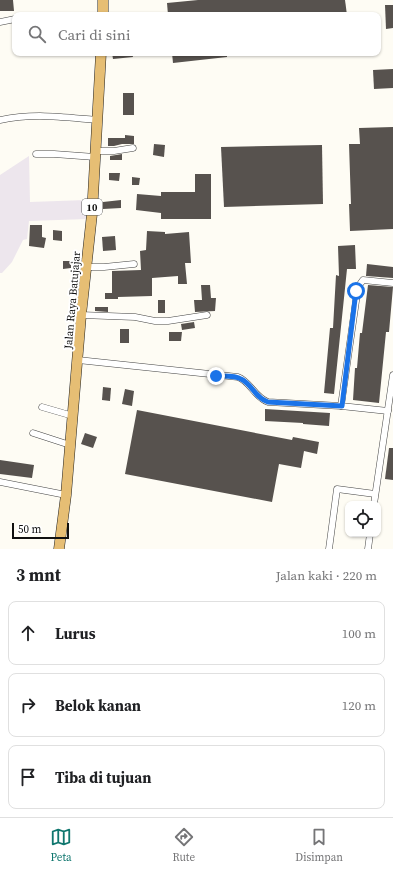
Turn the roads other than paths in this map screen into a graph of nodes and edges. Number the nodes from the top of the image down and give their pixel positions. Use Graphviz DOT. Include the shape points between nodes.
graph roads {
  1 [pos="103,0"];
  2 [pos="103,12"];
  3 [pos="12,20"];
  4 [pos="0,22"];
  5 [pos="102,56"];
  6 [pos="0,120"];
  7 [pos="97,120"];
  8 [pos="133,148"];
  9 [pos="36,154"];
  10 [pos="95,154"];
  11 [pos="134,264"];
  12 [pos="87,267"];
  13 [pos="393,283"];
  14 [pos="82,315"];
  15 [pos="207,315"];
  16 [pos="78,360"];
  17 [pos="393,375"];
  18 [pos="342,406"];
  19 [pos="42,407"];
  20 [pos="388,411"];
  21 [pos="73,416"];
  22 [pos="34,433"];
  23 [pos="70,445"];
  24 [pos="0,482"];
  25 [pos="375,494"];
  26 [pos="66,495"];
  27 [pos="374,501"];
  28 [pos="370,537"];
  29 [pos="59,549"];
  30 [pos="329,549"];
  31 [pos="368,549"];
  1 -- 2 [label="highway"];
  3 -- 4 [label="street"];
  5 -- 7 [label="highway, Jalan Raya Batujajar / 10"];
  6 -- 7 [label="street" via="38,116"];
  7 -- 10 [label="highway, Jalan Raya Batujajar / 10"];
  8 -- 10 [label="street"];
  9 -- 10 [label="street"];
  10 -- 12 [label="highway, Jalan Raya Batujajar / 10"];
  11 -- 12 [label="street"];
  12 -- 14 [label="highway, Jalan Raya Batujajar / 10"];
  13 -- 18 [label="street" via="363,280 358,287"];
  14 -- 15 [label="street" via="135,317 150,321"];
  14 -- 16 [label="highway, Jalan Raya Batujajar / 10"];
  16 -- 18 [label="street" via="238,378 258,397 268,402"];
  16 -- 21 [label="highway, Jalan Raya Batujajar / 10"];
  17 -- 20 [label="street"];
  18 -- 20 [label="street"];
  19 -- 21 [label="street"];
  20 -- 25 [label="street"];
  21 -- 23 [label="highway, Jalan Raya Batujajar / 10"];
  22 -- 23 [label="street"];
  23 -- 26 [label="highway, Jalan Raya Batujajar / 10"];
  24 -- 26 [label="street"];
  25 -- 27 [label="street"];
  25 -- 30 [label="street" via="337,489"];
  26 -- 29 [label="highway, Jalan Raya Batujajar / 10"];
  28 -- 31 [label="street"];
}
